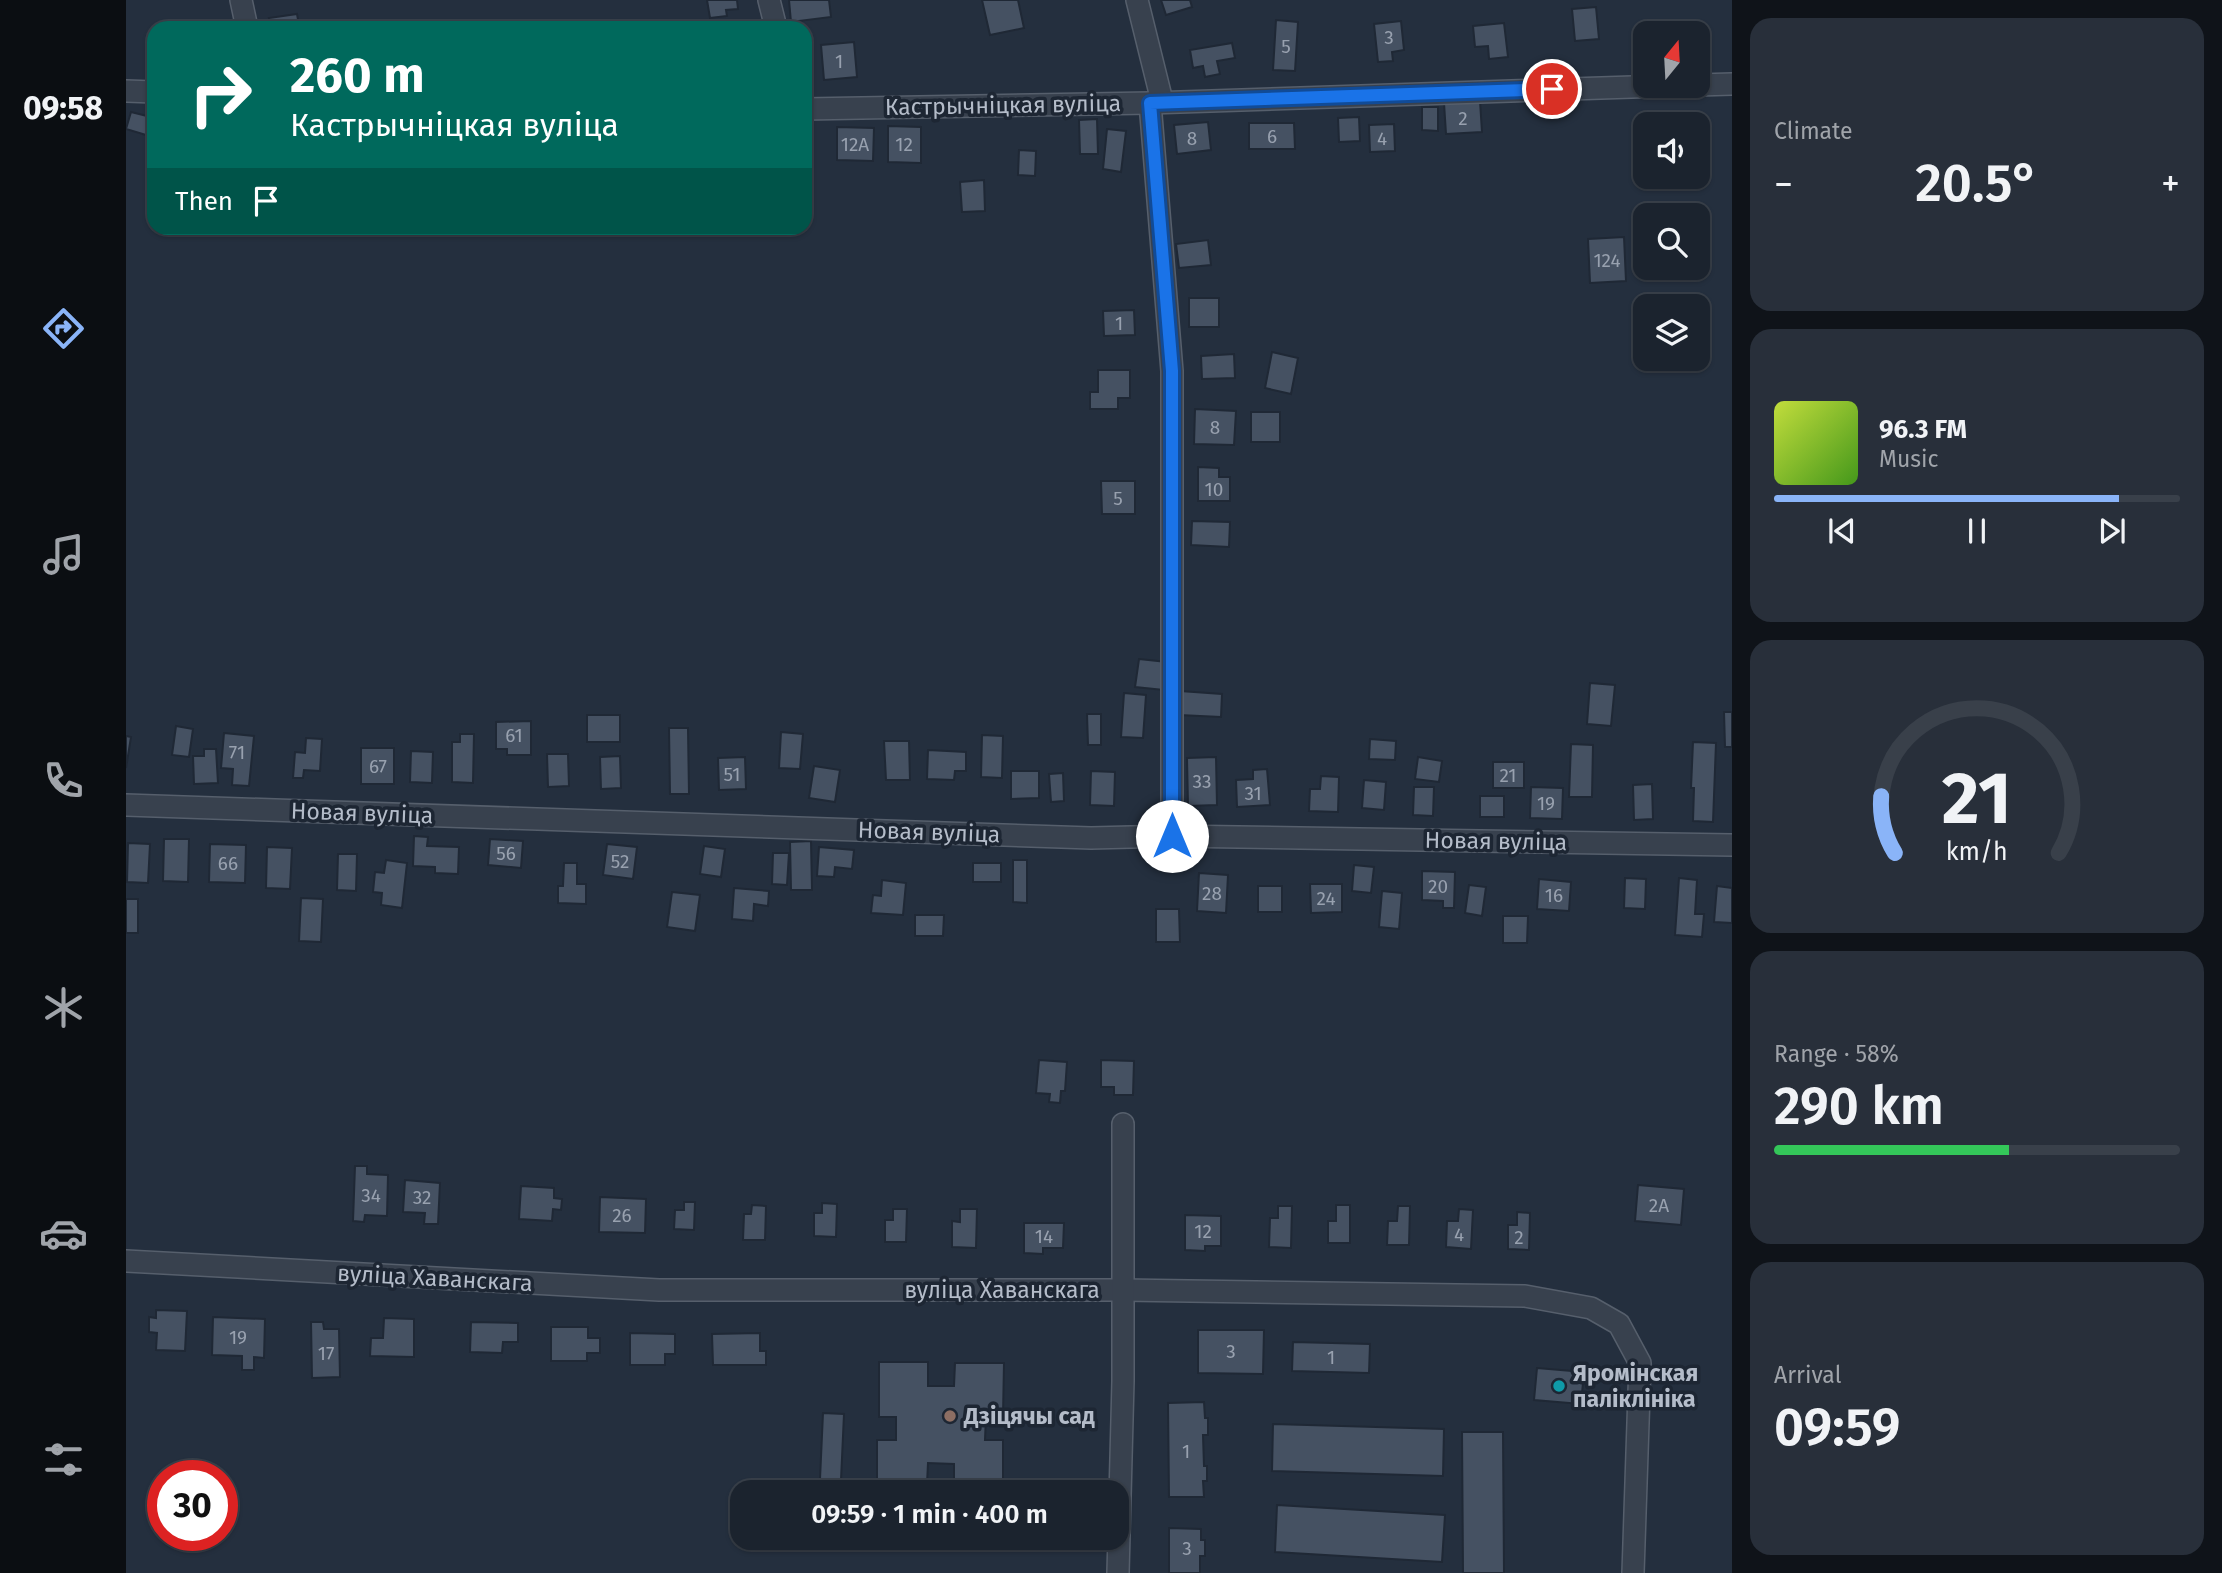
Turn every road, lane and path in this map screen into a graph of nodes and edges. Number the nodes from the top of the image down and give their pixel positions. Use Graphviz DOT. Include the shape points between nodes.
graph roads {
  1 [pos="241,0"];
  2 [pos="769,0"];
  3 [pos="1137,0"];
  4 [pos="246,21"];
  5 [pos="774,21"];
  6 [pos="1732,84"];
  7 [pos="1710,85"];
  8 [pos="1633,87"];
  9 [pos="126,91"];
  10 [pos="147,92"];
  11 [pos="1156,102"];
  12 [pos="812,109"];
  13 [pos="126,805"];
  14 [pos="1172,836"];
  15 [pos="1732,845"];
  16 [pos="1123,1124"];
  17 [pos="126,1261"];
  18 [pos="1123,1290"];
  19 [pos="1118,1573"];
  20 [pos="1633,1573"];
  1 -- 4 [label="street"];
  2 -- 5 [label="street"];
  3 -- 11 [label="street"];
  6 -- 7 [label="street"];
  8 -- 11 [label="street, Кастрычніцкая вуліца"];
  9 -- 10 [label="street"];
  11 -- 12 [label="street, Кастрычніцкая вуліца"];
  11 -- 14 [label="street" via="1172,371"];
  13 -- 14 [label="street, Новая вуліца" via="1091,838"];
  14 -- 15 [label="street, Новая вуліца"];
  16 -- 18 [label="street"];
  17 -- 18 [label="street, вуліца Хаванскага" via="659,1290"];
  18 -- 19 [label="street"];
  18 -- 20 [label="street, вуліца Хаванскага" via="1525,1296 1591,1308 1619,1324 1640,1363"];
}
